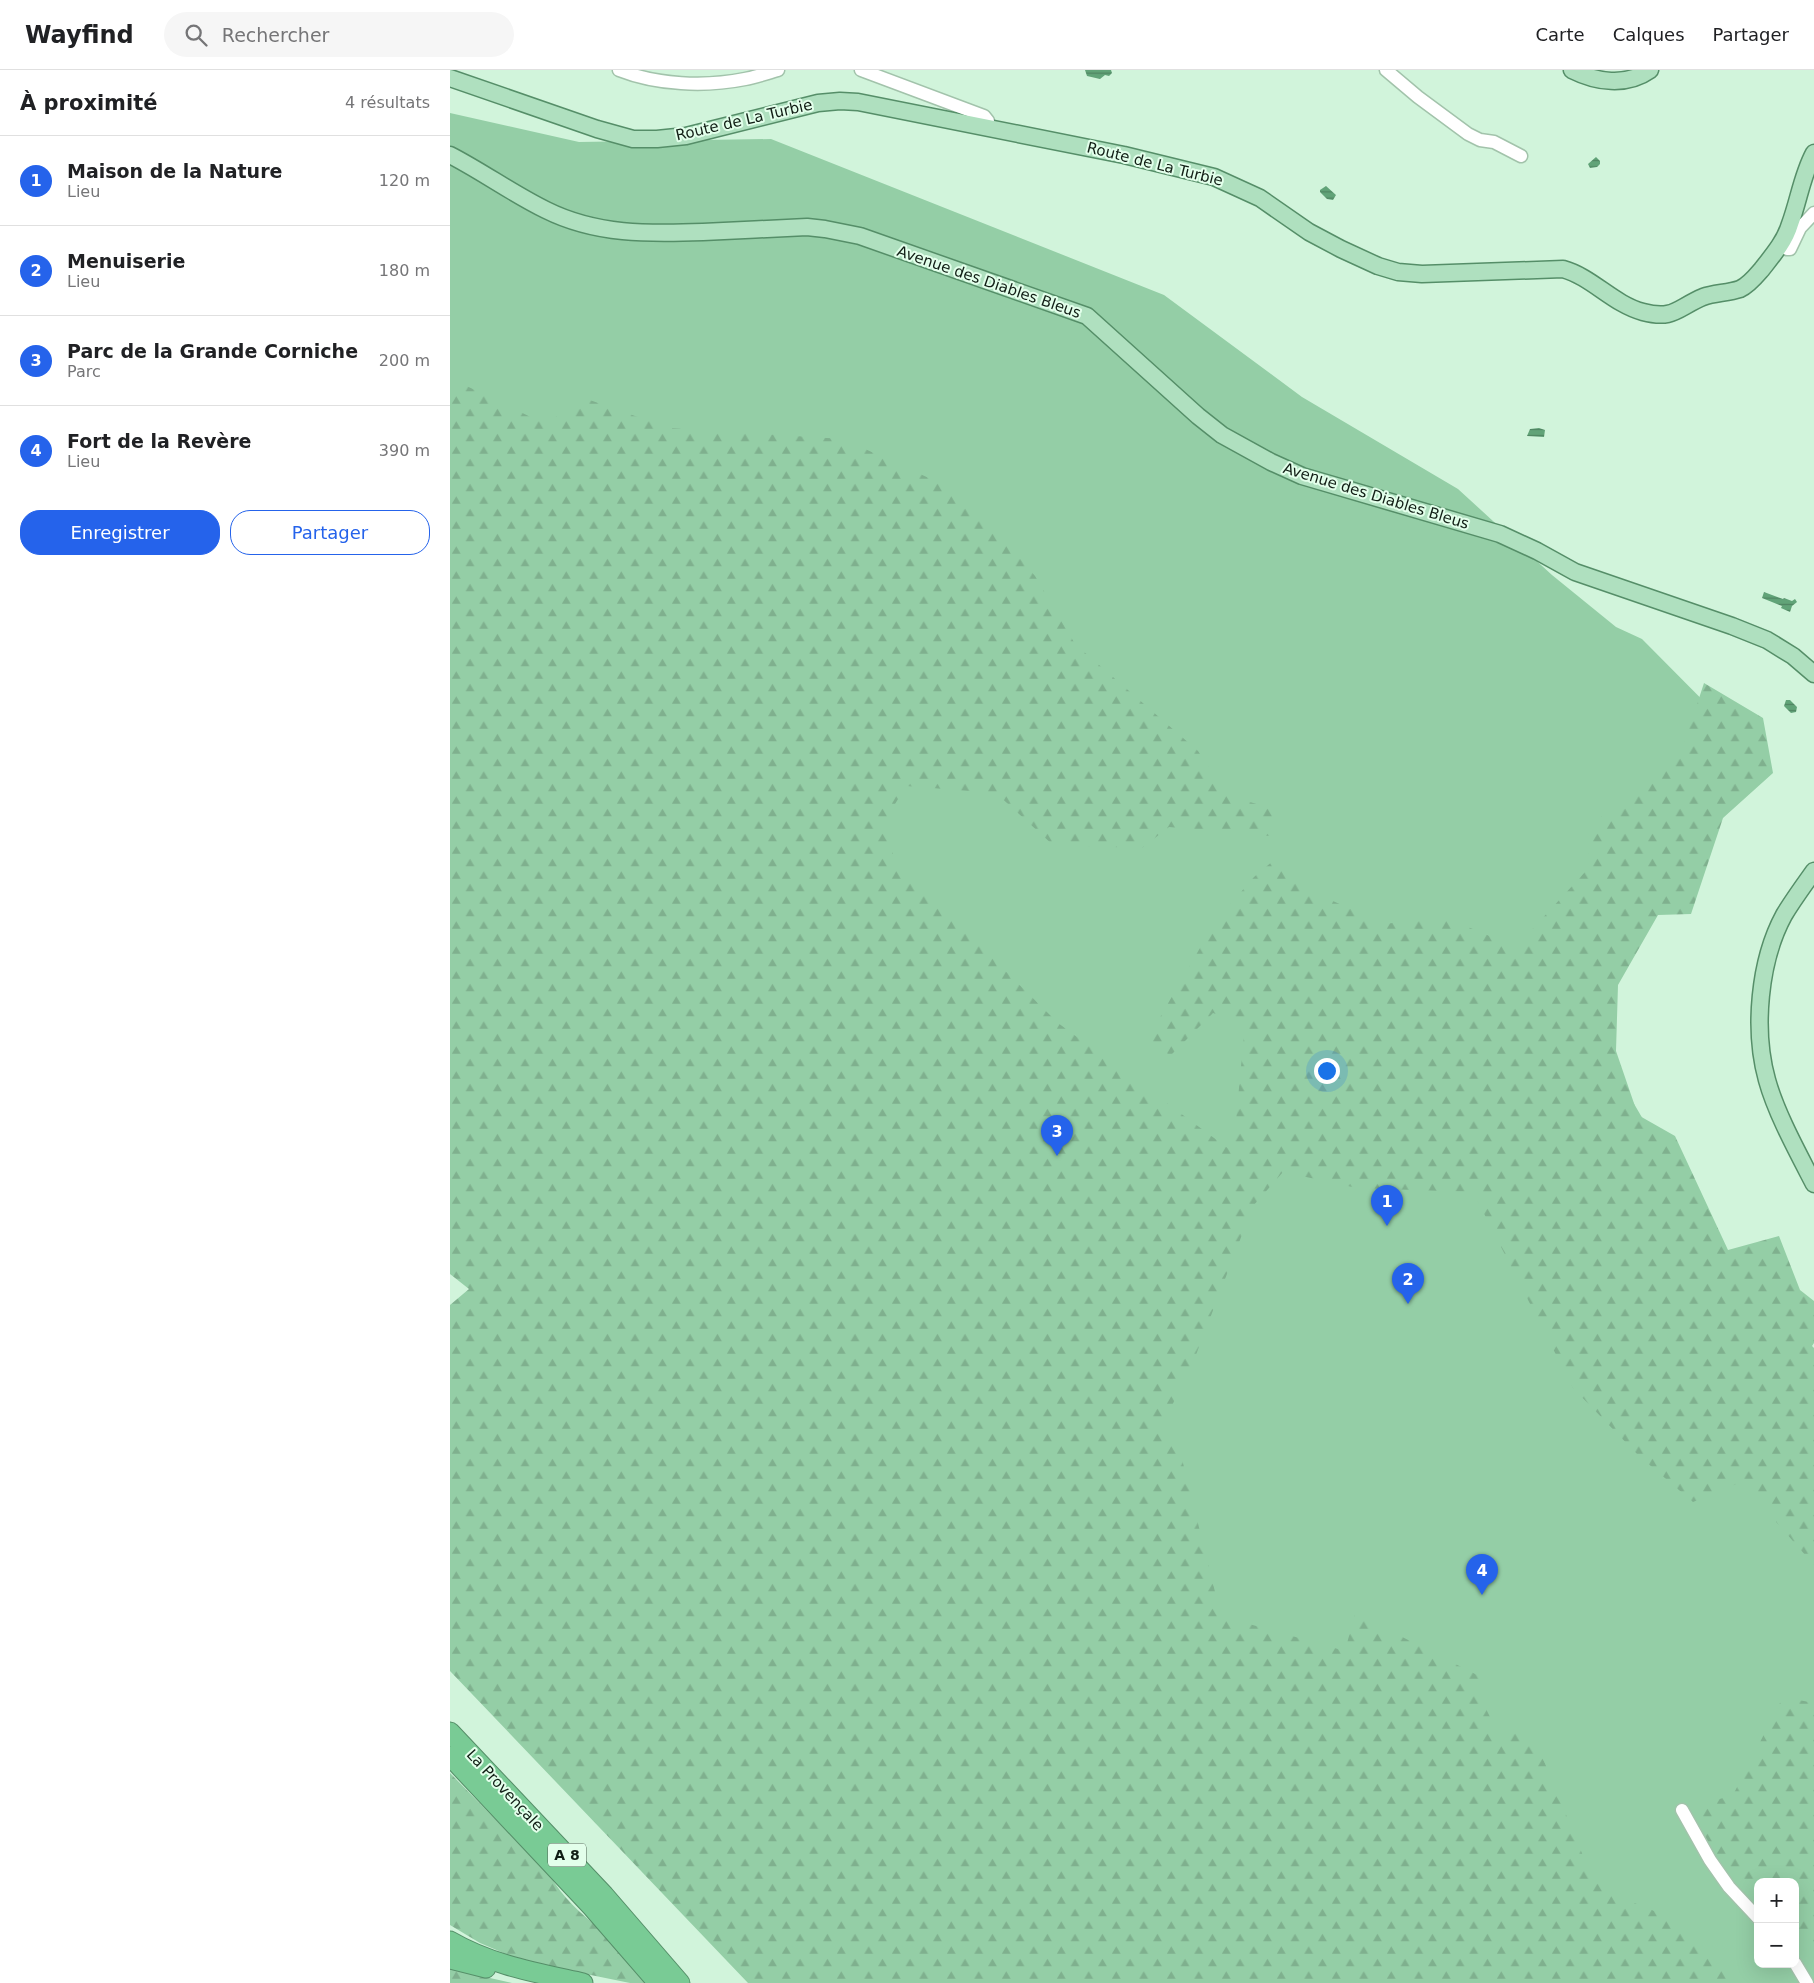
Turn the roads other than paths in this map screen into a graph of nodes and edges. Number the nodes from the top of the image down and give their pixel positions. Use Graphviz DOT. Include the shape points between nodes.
graph roads {
  1 [pos="618,70"];
  2 [pos="778,70"];
  3 [pos="861,70"];
  4 [pos="1386,70"];
  5 [pos="1572,70"];
  6 [pos="1650,70"];
  7 [pos="450,78"];
  8 [pos="988,128"];
  9 [pos="1814,153"];
  10 [pos="450,155"];
  11 [pos="1521,156"];
  12 [pos="1814,213"];
  13 [pos="1780,246"];
  14 [pos="1814,674"];
  15 [pos="1814,871"];
  16 [pos="1814,1184"];
  17 [pos="450,1732"];
  18 [pos="450,1756"];
  19 [pos="1682,1810"];
  20 [pos="1754,1914"];
  21 [pos="450,1941"];
  22 [pos="450,1959"];
  23 [pos="1798,1968"];
  24 [pos="550,1983"];
  25 [pos="583,1983"];
  26 [pos="658,1983"];
  27 [pos="680,1983"];
  28 [pos="1807,1983"];
  1 -- 2 [label="street" via="694,84 744,80"];
  3 -- 8 [label="street" via="984,116"];
  4 -- 11 [label="street" via="1468,134 1494,142"];
  5 -- 6 [label="main road" via="1592,79 1619,81"];
  7 -- 8 [label="main road, Route de La Turbie" via="597,129 633,138 686,136 818,103 840,101"];
  8 -- 13 [label="main road, Route de La Turbie" via="1214,177 1260,198 1326,241 1388,269 1422,274 1563,269 1628,306 1656,315 1672,314 1703,297 1740,288 1752,280"];
  9 -- 13 [label="main road, Route de La Turbie" via="1806,167 1790,224"];
  10 -- 14 [label="main road, Avenue des Diables Bleus" via="546,210 588,226 650,234 825,229 860,236 1087,316 1198,416 1271,462 1302,476 1500,534 1575,572 1767,640"];
  12 -- 13 [label="street" via="1800,228 1790,249"];
  15 -- 16 [label="main road" via="1783,917 1765,964 1760,1024 1761,1054 1767,1081"];
  17 -- 27 [label="highway, La Provençale / A 8" via="610,1901"];
  18 -- 26 [label="highway, La Provençale / A 8"];
  19 -- 20 [label="street" via="1719,1873"];
  21 -- 25 [label="highway" via="518,1968"];
  22 -- 24 [label="highway"];
  23 -- 28 [label="street"];
}
